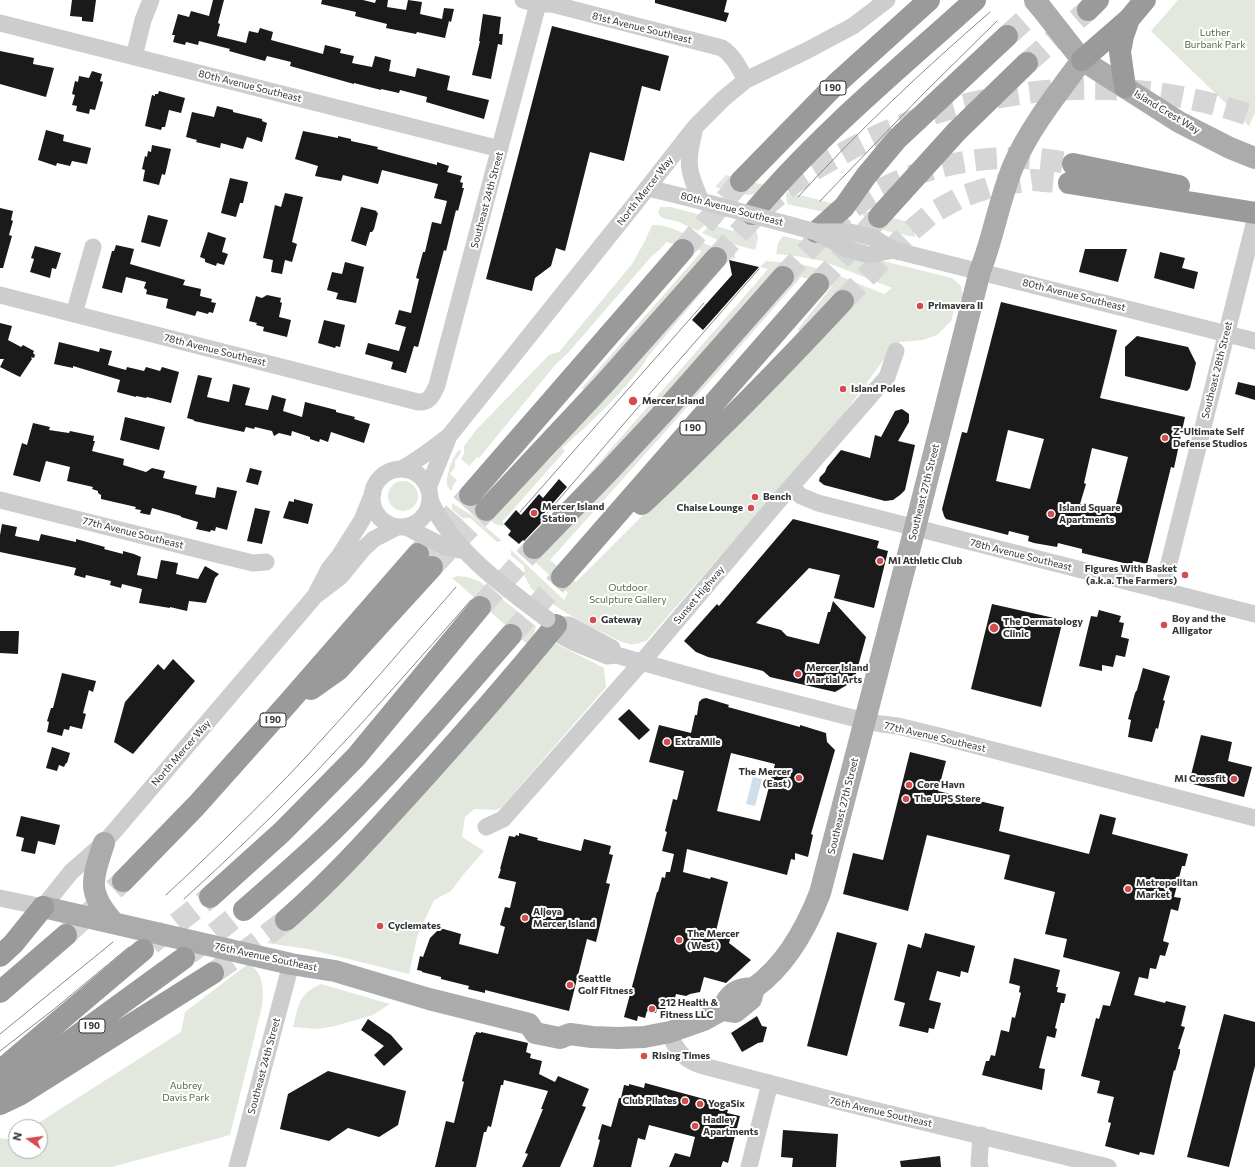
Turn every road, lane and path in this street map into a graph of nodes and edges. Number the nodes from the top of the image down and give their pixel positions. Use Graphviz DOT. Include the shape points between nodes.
graph roads {
  1 [pos="136,0"];
  2 [pos="151,0"];
  3 [pos="887,0"];
  4 [pos="929,0"];
  5 [pos="975,0"];
  6 [pos="1035,0"];
  7 [pos="1145,0"];
  8 [pos="533,1"];
  9 [pos="1129,19"];
  10 [pos="143,20"];
  11 [pos="0,23"];
  12 [pos="1008,36"];
  13 [pos="134,57"];
  14 [pos="1082,60"];
  15 [pos="1027,63"];
  16 [pos="746,80"];
  17 [pos="1125,87"];
  18 [pos="695,127"];
  19 [pos="500,148"];
  20 [pos="1255,158"];
  21 [pos="741,181"];
  22 [pos="648,188"];
  23 [pos="701,201"];
  24 [pos="1255,202"];
  25 [pos="1255,213"];
  26 [pos="752,214"];
  27 [pos="879,217"];
  28 [pos="1255,220"];
  29 [pos="816,232"];
  30 [pos="93,247"];
  31 [pos="683,250"];
  32 [pos="716,258"];
  33 [pos="980,272"];
  34 [pos="783,277"];
  35 [pos="818,284"];
  36 [pos="0,295"];
  37 [pos="843,301"];
  38 [pos="74,314"];
  39 [pos="1226,334"];
  40 [pos="1255,341"];
  41 [pos="896,351"];
  42 [pos="430,399"];
  43 [pos="449,436"];
  44 [pos="402,470"];
  45 [pos="791,487"];
  46 [pos="374,491"];
  47 [pos="429,494"];
  48 [pos="470,495"];
  49 [pos="0,500"];
  50 [pos="486,510"];
  51 [pos="401,527"];
  52 [pos="915,528"];
  53 [pos="534,548"];
  54 [pos="464,551"];
  55 [pos="425,561"];
  56 [pos="266,562"];
  57 [pos="1162,591"];
  58 [pos="315,596"];
  59 [pos="480,607"];
  60 [pos="1255,614"];
  61 [pos="551,622"];
  62 [pos="511,635"];
  63 [pos="642,663"];
  64 [pos="865,721"];
  65 [pos="1255,818"];
  66 [pos="486,827"];
  67 [pos="104,843"];
  68 [pos="123,881"];
  69 [pos="210,897"];
  70 [pos="0,898"];
  71 [pos="43,907"];
  72 [pos="244,910"];
  73 [pos="286,920"];
  74 [pos="114,923"];
  75 [pos="66,935"];
  76 [pos="144,950"];
  77 [pos="0,956"];
  78 [pos="184,958"];
  79 [pos="784,958"];
  80 [pos="291,964"];
  81 [pos="213,973"];
  82 [pos="0,992"];
  83 [pos="670,1032"];
  84 [pos="0,1071"];
  85 [pos="770,1083"];
  86 [pos="0,1093"];
  87 [pos="0,1104"];
  88 [pos="981,1136"];
  89 [pos="237,1167"];
  90 [pos="749,1167"];
  91 [pos="980,1167"];
  92 [pos="1108,1167"];
  1 -- 10 [label="street"];
  2 -- 10 [label="street"];
  3 -- 16 [label="street, North Mercer Way" via="853,26"];
  4 -- 21 [label="highway, I 90" via="836,84"];
  5 -- 26 [label="highway" via="794,167"];
  6 -- 14 [label="main road, Island Crest Way"];
  7 -- 9 [label="highway"];
  8 -- 16 [label="street, 81st Avenue Southeast" via="722,48 734,58"];
  8 -- 19 [label="street, Southeast 24th Street"];
  9 -- 14 [label="highway"];
  9 -- 17 [label="highway" via="1120,52"];
  10 -- 13 [label="street"];
  11 -- 13 [label="street, 80th Avenue Southeast"];
  12 -- 29 [label="highway" via="897,139 844,207"];
  13 -- 19 [label="street, 80th Avenue Southeast"];
  14 -- 17 [label="main road, Island Crest Way"];
  14 -- 33 [label="main road, Southeast 27th Street" via="1046,108 1014,165 1001,199 989,249"];
  15 -- 27 [label="highway" via="957,131"];
  16 -- 18 [label="street, North Mercer Way" via="723,98"];
  17 -- 20 [label="main road, Island Crest Way" via="1179,122"];
  18 -- 22 [label="street, North Mercer Way"];
  18 -- 23 [label="street" via="688,163"];
  19 -- 42 [label="street, Southeast 24th Street" via="437,385"];
  22 -- 23 [label="street, 80th Avenue Southeast"];
  22 -- 43 [label="street, North Mercer Way"];
  23 -- 26 [label="street, 80th Avenue Southeast, bridge"];
  24 -- 25 [label="highway" via="1071,174"];
  26 -- 29 [label="street, 80th Avenue Southeast, bridge"];
  28 -- 39 [label="street, Southeast 28th Street"];
  29 -- 33 [label="street, 80th Avenue Southeast, bridge" via="847,249 869,255 894,250"];
  30 -- 38 [label="street"];
  31 -- 48 [label="highway"];
  32 -- 50 [label="highway" via="604,384"];
  33 -- 39 [label="street, 80th Avenue Southeast"];
  33 -- 52 [label="main road, Southeast 27th Street"];
  34 -- 53 [label="highway" via="663,413"];
  35 -- 37 [label="highway, I 90" via="564,574 662,486 795,353"];
  36 -- 38 [label="street, 78th Avenue Southeast"];
  38 -- 42 [label="street, 78th Avenue Southeast" via="418,402"];
  39 -- 40 [label="street, 80th Avenue Southeast"];
  39 -- 57 [label="street, Southeast 28th Street"];
  41 -- 45 [label="street, Sunset Highway" via="887,377"];
  43 -- 44 [label="street, North Mercer Way" via="418,461"];
  43 -- 47 [label="street, North Mercer Way"];
  44 -- 46 [label="street" via="384,475 377,482"];
  44 -- 47 [label="street" via="419,475 425,482"];
  45 -- 52 [label="street, 78th Avenue Southeast" via="801,496 818,503"];
  45 -- 63 [label="street, Sunset Highway"];
  46 -- 51 [label="street" via="373,505 380,518 387,524"];
  46 -- 58 [label="street, North Mercer Way" via="362,520 329,569"];
  47 -- 51 [label="street" via="428,510 423,518 415,524"];
  47 -- 54 [label="street, 77th Avenue Southeast, bridge" via="437,515"];
  49 -- 56 [label="street, 77th Avenue Southeast" via="253,563"];
  51 -- 54 [label="street, 77th Avenue Southeast, bridge" via="445,547"];
  51 -- 58 [label="street, North Mercer Way" via="374,539 363,548 340,577"];
  52 -- 57 [label="street, 78th Avenue Southeast"];
  52 -- 64 [label="main road, Southeast 27th Street"];
  54 -- 61 [label="street, 77th Avenue Southeast, bridge" via="511,592"];
  55 -- 68 [label="highway, I 90" via="338,670 288,704 196,806"];
  57 -- 60 [label="street, 78th Avenue Southeast"];
  58 -- 67 [label="street, North Mercer Way"];
  59 -- 69 [label="highway" via="356,757 282,832"];
  61 -- 63 [label="street, 77th Avenue Southeast" via="569,625 611,647 616,655"];
  61 -- 73 [label="highway" via="496,697 345,865"];
  62 -- 72 [label="highway" via="369,794 292,869"];
  63 -- 64 [label="street, 77th Avenue Southeast"];
  63 -- 66 [label="street, Sunset Highway" via="503,819"];
  64 -- 65 [label="street, 77th Avenue Southeast" via="898,726"];
  64 -- 79 [label="main road, Southeast 27th Street" via="820,893 812,913"];
  67 -- 71 [label="street, North Mercer Way" via="71,872"];
  67 -- 74 [label="main road" via="97,865 94,892 102,911"];
  70 -- 71 [label="street, 76th Avenue Southeast"];
  71 -- 74 [label="main road, 76th Avenue Southeast"];
  71 -- 77 [label="highway"];
  74 -- 80 [label="main road, 76th Avenue Southeast"];
  75 -- 82 [label="highway"];
  76 -- 84 [label="highway"];
  78 -- 86 [label="highway, I 90"];
  79 -- 83 [label="main road, 76th Avenue Southeast" via="754,988 742,988 726,999 722,1010 704,1020"];
  80 -- 83 [label="main road, 76th Avenue Southeast" via="335,971 429,999 529,1024 539,1018 563,1024 570,1034 618,1038"];
  80 -- 89 [label="street, Southeast 24th Street"];
  81 -- 87 [label="highway" via="21,1094"];
  83 -- 85 [label="street, 76th Avenue Southeast" via="680,1053 692,1062"];
  85 -- 88 [label="street, 76th Avenue Southeast"];
  85 -- 90 [label="street"];
  88 -- 91 [label="street"];
  88 -- 92 [label="street, 76th Avenue Southeast"];
}
